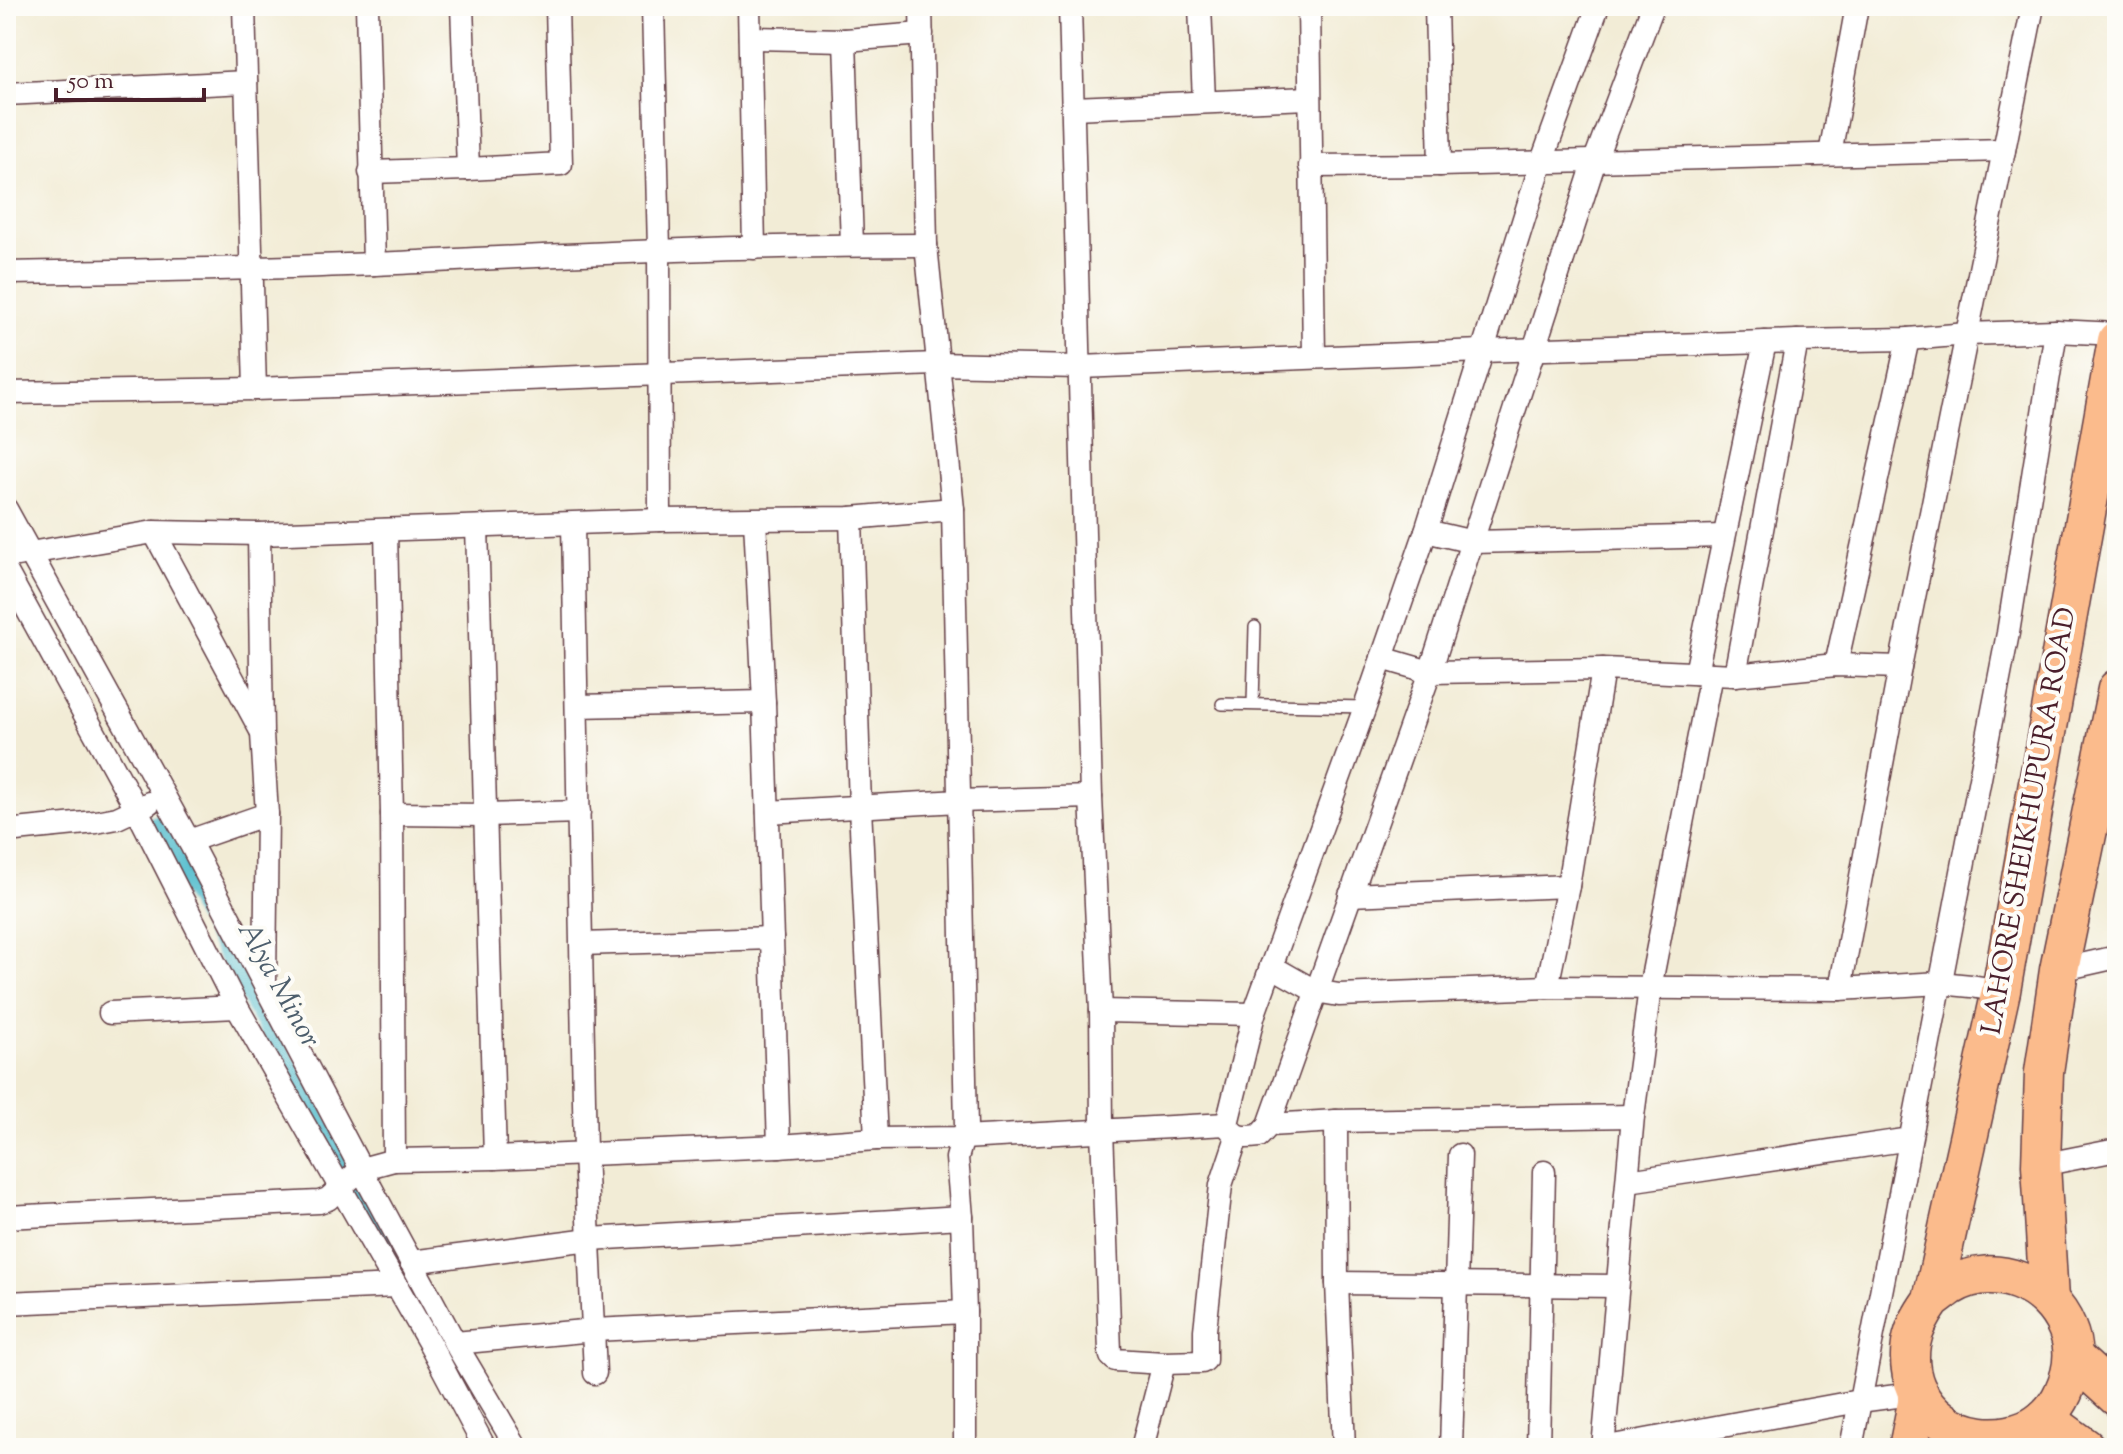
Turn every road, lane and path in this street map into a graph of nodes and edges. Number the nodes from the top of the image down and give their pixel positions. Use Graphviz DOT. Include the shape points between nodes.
graph roads {
  1 [pos="244,6"];
  2 [pos="367,6"];
  3 [pos="462,6"];
  4 [pos="557,6"];
  5 [pos="653,6"];
  6 [pos="749,6"];
  7 [pos="921,6"];
  8 [pos="1070,6"];
  9 [pos="1200,6"];
  10 [pos="1309,6"];
  11 [pos="1436,6"];
  12 [pos="1598,6"];
  13 [pos="1653,6"];
  14 [pos="1857,6"];
  15 [pos="2033,6"];
  16 [pos="922,34"];
  17 [pos="750,38"];
  18 [pos="845,40"];
  19 [pos="246,82"];
  20 [pos="6,94"];
  21 [pos="1309,98"];
  22 [pos="1204,101"];
  23 [pos="1073,108"];
  24 [pos="2004,150"];
  25 [pos="1830,154"];
  26 [pos="1595,160"];
  27 [pos="1542,161"];
  28 [pos="1440,165"];
  29 [pos="1310,166"];
  30 [pos="468,169"];
  31 [pos="370,172"];
  32 [pos="852,245"];
  33 [pos="926,245"];
  34 [pos="754,248"];
  35 [pos="659,250"];
  36 [pos="374,264"];
  37 [pos="251,268"];
  38 [pos="6,273"];
  39 [pos="2056,331"];
  40 [pos="1967,334"];
  41 [pos="2117,337"];
  42 [pos="1908,339"];
  43 [pos="1797,341"];
  44 [pos="1765,342"];
  45 [pos="1533,349"];
  46 [pos="1482,351"];
  47 [pos="1314,357"];
  48 [pos="937,364"];
  49 [pos="1080,367"];
  50 [pos="660,376"];
  51 [pos="255,389"];
  52 [pos="6,393"];
  53 [pos="6,509"];
  54 [pos="953,509"];
  55 [pos="851,518"];
  56 [pos="660,520"];
  57 [pos="755,520"];
  58 [pos="573,524"];
  59 [pos="477,527"];
  60 [pos="386,530"];
  61 [pos="1426,531"];
  62 [pos="154,532"];
  63 [pos="259,534"];
  64 [pos="1724,536"];
  65 [pos="1473,542"];
  66 [pos="29,553"];
  67 [pos="6,557"];
  68 [pos="6,571"];
  69 [pos="1255,627"];
  70 [pos="1382,658"];
  71 [pos="1836,665"];
  72 [pos="1900,667"];
  73 [pos="1603,669"];
  74 [pos="1430,672"];
  75 [pos="1704,673"];
  76 [pos="1735,675"];
  77 [pos="2117,689"];
  78 [pos="764,702"];
  79 [pos="1222,704"];
  80 [pos="1253,704"];
  81 [pos="577,706"];
  82 [pos="1365,707"];
  83 [pos="262,734"];
  84 [pos="2110,762"];
  85 [pos="1091,797"];
  86 [pos="959,801"];
  87 [pos="149,803"];
  88 [pos="860,807"];
  89 [pos="579,812"];
  90 [pos="768,812"];
  91 [pos="267,814"];
  92 [pos="392,814"];
  93 [pos="485,815"];
  94 [pos="6,831"];
  95 [pos="189,841"];
  96 [pos="1568,886"];
  97 [pos="1350,895"];
  98 [pos="772,938"];
  99 [pos="582,944"];
  100 [pos="2117,957"];
  101 [pos="1271,966"];
  102 [pos="2059,970"];
  103 [pos="1940,983"];
  104 [pos="264,986"];
  105 [pos="1547,987"];
  106 [pos="1650,988"];
  107 [pos="1840,989"];
  108 [pos="1315,991"];
  109 [pos="2001,991"];
  110 [pos="237,1007"];
  111 [pos="1101,1011"];
  112 [pos="110,1013"];
  113 [pos="1254,1014"];
  114 [pos="1633,1116"];
  115 [pos="1336,1121"];
  116 [pos="1269,1125"];
  117 [pos="1102,1129"];
  118 [pos="1232,1130"];
  119 [pos="963,1138"];
  120 [pos="876,1139"];
  121 [pos="1910,1139"];
  122 [pos="779,1146"];
  123 [pos="2117,1150"];
  124 [pos="585,1153"];
  125 [pos="1460,1155"];
  126 [pos="495,1158"];
  127 [pos="394,1160"];
  128 [pos="2041,1165"];
  129 [pos="361,1169"];
  130 [pos="1544,1172"];
  131 [pos="1628,1181"];
  132 [pos="341,1189"];
  133 [pos="6,1217"];
  134 [pos="962,1217"];
  135 [pos="590,1239"];
  136 [pos="411,1262"];
  137 [pos="1337,1283"];
  138 [pos="1456,1284"];
  139 [pos="1542,1285"];
  140 [pos="397,1286"];
  141 [pos="1617,1286"];
  142 [pos="2049,1299"];
  143 [pos="1932,1300"];
  144 [pos="6,1303"];
  145 [pos="965,1312"];
  146 [pos="594,1330"];
  147 [pos="455,1343"];
  148 [pos="2073,1357"];
  149 [pos="1164,1363"];
  150 [pos="595,1373"];
  151 [pos="1919,1393"];
  152 [pos="2117,1397"];
  153 [pos="1859,1401"];
  154 [pos="2045,1418"];
  155 [pos="1994,1443"];
  156 [pos="485,1448"];
  157 [pos="517,1448"];
  158 [pos="965,1448"];
  159 [pos="1142,1448"];
  160 [pos="1344,1448"];
  161 [pos="1451,1448"];
  162 [pos="1538,1448"];
  163 [pos="1602,1448"];
  164 [pos="1851,1448"];
  165 [pos="1908,1448"];
  166 [pos="2086,1448"];
  1 -- 19 [label="street"];
  2 -- 31 [label="street"];
  3 -- 30 [label="street"];
  4 -- 30 [label="street" via="561,164"];
  5 -- 35 [label="street"];
  6 -- 17 [label="street"];
  7 -- 16 [label="street"];
  8 -- 23 [label="street"];
  9 -- 22 [label="street"];
  10 -- 21 [label="street"];
  11 -- 28 [label="street"];
  12 -- 27 [label="street"];
  13 -- 26 [label="street"];
  14 -- 25 [label="street"];
  15 -- 24 [label="street"];
  16 -- 18 [label="street"];
  16 -- 33 [label="street"];
  17 -- 18 [label="street"];
  17 -- 34 [label="street"];
  18 -- 32 [label="street"];
  19 -- 20 [label="street"];
  19 -- 37 [label="street"];
  21 -- 22 [label="street"];
  21 -- 29 [label="street"];
  22 -- 23 [label="street"];
  23 -- 49 [label="street"];
  24 -- 25 [label="street"];
  24 -- 40 [label="street"];
  25 -- 26 [label="street"];
  26 -- 27 [label="street"];
  26 -- 45 [label="street"];
  27 -- 28 [label="street"];
  27 -- 46 [label="street"];
  28 -- 29 [label="street"];
  29 -- 47 [label="street"];
  30 -- 31 [label="street"];
  31 -- 36 [label="street"];
  32 -- 33 [label="street"];
  32 -- 34 [label="street"];
  33 -- 48 [label="street"];
  34 -- 35 [label="street"];
  35 -- 36 [label="street"];
  35 -- 50 [label="street"];
  36 -- 37 [label="street"];
  37 -- 38 [label="street"];
  37 -- 51 [label="street"];
  39 -- 40 [label="street"];
  39 -- 41 [label="street"];
  39 -- 103 [label="street" via="2008,633"];
  40 -- 42 [label="street"];
  40 -- 72 [label="street"];
  41 -- 109 [label="highway, LAHORE SHEIKHUPURA ROAD"];
  42 -- 43 [label="street"];
  42 -- 71 [label="street"];
  43 -- 44 [label="street"];
  43 -- 76 [label="street"];
  44 -- 45 [label="street"];
  44 -- 64 [label="street"];
  45 -- 46 [label="street"];
  45 -- 65 [label="street"];
  46 -- 47 [label="street"];
  46 -- 61 [label="street"];
  47 -- 49 [label="street"];
  48 -- 49 [label="street"];
  48 -- 50 [label="street"];
  48 -- 54 [label="street"];
  49 -- 85 [label="street"];
  50 -- 51 [label="street"];
  50 -- 56 [label="street"];
  51 -- 52 [label="street"];
  53 -- 66 [label="street"];
  54 -- 55 [label="street"];
  54 -- 86 [label="street"];
  55 -- 57 [label="street"];
  55 -- 88 [label="street"];
  56 -- 57 [label="street"];
  56 -- 58 [label="street"];
  57 -- 78 [label="street"];
  58 -- 59 [label="street"];
  58 -- 81 [label="street"];
  59 -- 60 [label="street"];
  59 -- 93 [label="street"];
  60 -- 63 [label="street"];
  60 -- 92 [label="street"];
  61 -- 65 [label="street"];
  61 -- 70 [label="street"];
  62 -- 63 [label="street"];
  62 -- 66 [label="street"];
  62 -- 83 [label="street"];
  63 -- 83 [label="street"];
  64 -- 65 [label="street"];
  64 -- 75 [label="street"];
  65 -- 74 [label="street"];
  66 -- 67 [label="street"];
  66 -- 87 [label="street"];
  68 -- 87 [label="street"];
  69 -- 80 [label="lane"];
  70 -- 74 [label="street"];
  70 -- 82 [label="street"];
  71 -- 72 [label="street"];
  71 -- 76 [label="street"];
  72 -- 107 [label="street"];
  73 -- 74 [label="street"];
  73 -- 75 [label="street"];
  73 -- 96 [label="street"];
  74 -- 97 [label="street"];
  75 -- 76 [label="street"];
  75 -- 106 [label="street"];
  77 -- 84 [label="highway, LAHORE SHEIKHUPURA ROAD"];
  78 -- 81 [label="street"];
  78 -- 90 [label="street"];
  79 -- 80 [label="lane"];
  80 -- 82 [label="lane"];
  81 -- 89 [label="street"];
  82 -- 101 [label="street"];
  83 -- 91 [label="street"];
  84 -- 102 [label="highway, LAHORE SHEIKHUPURA ROAD"];
  85 -- 86 [label="street"];
  85 -- 111 [label="street"];
  86 -- 88 [label="street"];
  86 -- 119 [label="street"];
  87 -- 94 [label="street" via="117,818"];
  87 -- 95 [label="street"];
  87 -- 110 [label="street"];
  88 -- 90 [label="street"];
  88 -- 120 [label="street"];
  89 -- 93 [label="street"];
  89 -- 99 [label="street"];
  90 -- 98 [label="street"];
  91 -- 95 [label="street"];
  91 -- 104 [label="street"];
  92 -- 93 [label="street"];
  92 -- 127 [label="street"];
  93 -- 126 [label="street"];
  95 -- 104 [label="street"];
  96 -- 97 [label="street"];
  96 -- 105 [label="street"];
  97 -- 108 [label="street"];
  98 -- 99 [label="street"];
  98 -- 122 [label="street"];
  99 -- 124 [label="street"];
  100 -- 102 [label="street"];
  101 -- 108 [label="street"];
  101 -- 113 [label="street"];
  102 -- 128 [label="highway, LAHORE SHEIKHUPURA ROAD" via="2044,1072"];
  103 -- 107 [label="street"];
  103 -- 109 [label="street"];
  103 -- 121 [label="street"];
  104 -- 129 [label="street"];
  105 -- 106 [label="street"];
  105 -- 108 [label="street" via="1365,995"];
  106 -- 107 [label="street"];
  106 -- 114 [label="street"];
  108 -- 116 [label="street"];
  109 -- 143 [label="highway, LAHORE SHEIKHUPURA ROAD"];
  110 -- 112 [label="street"];
  110 -- 132 [label="street"];
  111 -- 113 [label="street"];
  111 -- 117 [label="street"];
  113 -- 118 [label="street"];
  114 -- 115 [label="street"];
  114 -- 131 [label="street"];
  115 -- 116 [label="street"];
  115 -- 137 [label="street"];
  116 -- 118 [label="street" via="1259,1136 1248,1138"];
  117 -- 118 [label="street"];
  117 -- 119 [label="street"];
  117 -- 149 [label="street" via="1110,1354 1115,1360"];
  118 -- 149 [label="street" via="1221,1185 1206,1358"];
  119 -- 120 [label="street"];
  119 -- 134 [label="street" via="957,1158"];
  120 -- 122 [label="street"];
  121 -- 131 [label="street"];
  121 -- 153 [label="street"];
  122 -- 124 [label="street"];
  123 -- 128 [label="street"];
  124 -- 126 [label="street"];
  124 -- 135 [label="street"];
  125 -- 138 [label="street"];
  126 -- 127 [label="street"];
  127 -- 129 [label="street"];
  128 -- 142 [label="highway, LAHORE SHEIKHUPURA ROAD"];
  129 -- 132 [label="street"];
  129 -- 136 [label="street"];
  130 -- 139 [label="street"];
  131 -- 141 [label="street"];
  132 -- 133 [label="street" via="319,1202"];
  132 -- 140 [label="street"];
  134 -- 135 [label="street"];
  134 -- 145 [label="street"];
  135 -- 136 [label="street"];
  135 -- 146 [label="street"];
  136 -- 147 [label="street"];
  137 -- 138 [label="street"];
  137 -- 160 [label="street"];
  138 -- 139 [label="street"];
  138 -- 161 [label="street"];
  139 -- 141 [label="street"];
  139 -- 162 [label="street"];
  140 -- 144 [label="street"];
  140 -- 156 [label="street"];
  141 -- 163 [label="street"];
  142 -- 143 [label="highway" via="2028,1284 2003,1276 1977,1276"];
  142 -- 148 [label="highway" via="2062,1316"];
  143 -- 151 [label="highway" via="1911,1345"];
  145 -- 146 [label="street"];
  145 -- 158 [label="street"];
  146 -- 147 [label="street"];
  146 -- 150 [label="street"];
  147 -- 157 [label="street"];
  148 -- 152 [label="highway"];
  148 -- 154 [label="highway" via="2060,1401"];
  149 -- 159 [label="street"];
  151 -- 153 [label="street"];
  151 -- 155 [label="highway" via="1952,1428"];
  151 -- 165 [label="highway"];
  153 -- 163 [label="street"];
  153 -- 164 [label="street"];
  154 -- 155 [label="highway"];
  154 -- 166 [label="highway"];
}
